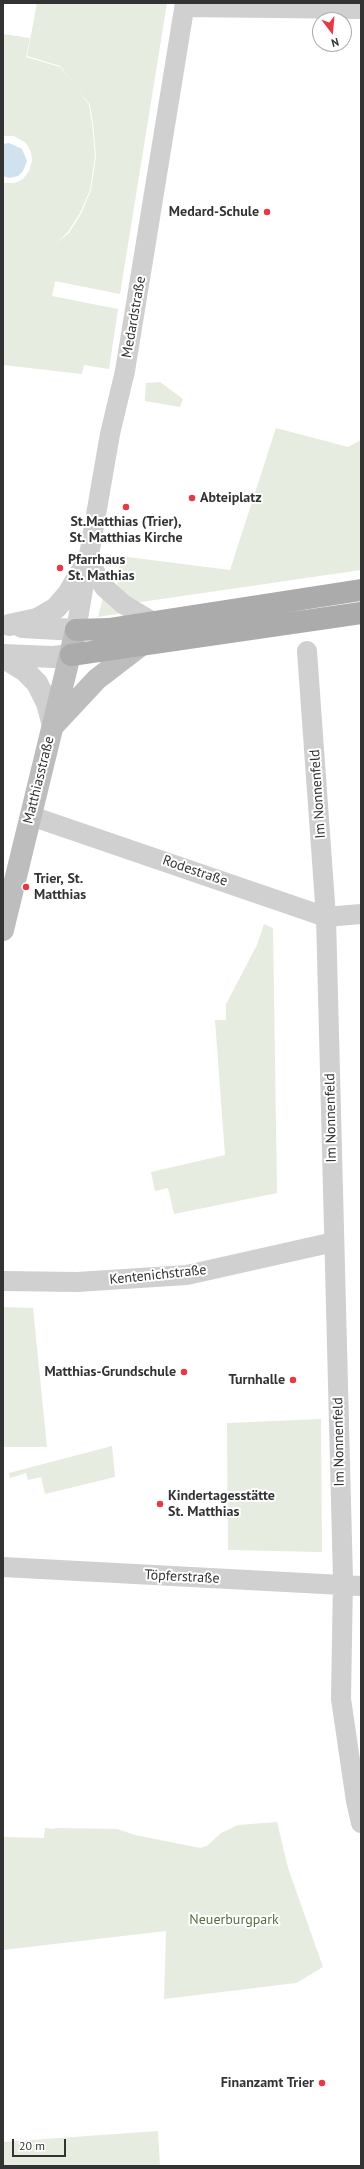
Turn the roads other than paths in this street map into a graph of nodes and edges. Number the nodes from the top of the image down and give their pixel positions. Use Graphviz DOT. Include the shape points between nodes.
graph roads {
  1 [pos="185,5"];
  2 [pos="361,9"];
  3 [pos="88,560"];
  4 [pos="361,581"];
  5 [pos="361,590"];
  6 [pos="328,596"];
  7 [pos="361,613"];
  8 [pos="153,622"];
  9 [pos="6,625"];
  10 [pos="76,630"];
  11 [pos="140,646"];
  12 [pos="307,651"];
  13 [pos="71,655"];
  14 [pos="3,656"];
  15 [pos="52,726"];
  16 [pos="31,816"];
  17 [pos="361,914"];
  18 [pos="326,917"];
  19 [pos="3,927"];
  20 [pos="334,1242"];
  21 [pos="3,1281"];
  22 [pos="3,1567"];
  23 [pos="352,1586"];
  24 [pos="361,1823"];
  1 -- 2 [label="street"];
  1 -- 3 [label="street, Medardstraße" via="125,371 110,434"];
  3 -- 8 [label="street" via="104,587 123,604"];
  3 -- 9 [label="street" via="68,594 56,608 37,619"];
  3 -- 10 [label="street, Medardstraße"];
  4 -- 6 [label="main road"];
  5 -- 6 [label="main road"];
  6 -- 8 [label="main road"];
  7 -- 11 [label="main road"];
  8 -- 10 [label="main road" via="109,629"];
  9 -- 10 [label="street"];
  10 -- 13 [label="main road, Matthiasstraße"];
  11 -- 13 [label="main road"];
  11 -- 15 [label="main road" via="97,679"];
  12 -- 18 [label="street, Im Nonnenfeld"];
  13 -- 14 [label="street"];
  13 -- 15 [label="main road, Matthiasstraße"];
  14 -- 15 [label="street" via="37,683 49,708"];
  15 -- 16 [label="main road, Matthiasstraße"];
  16 -- 18 [label="street, Rodestraße"];
  16 -- 19 [label="main road, Matthiasstraße"];
  17 -- 18 [label="street, Rodestraße"];
  18 -- 20 [label="street, Im Nonnenfeld"];
  20 -- 21 [label="street, Kentenichstraße" via="187,1275 77,1282"];
  20 -- 23 [label="street, Im Nonnenfeld"];
  22 -- 23 [label="street, Töpferstraße"];
  23 -- 24 [label="street, Im Nonnenfeld" via="341,1699"];
}
